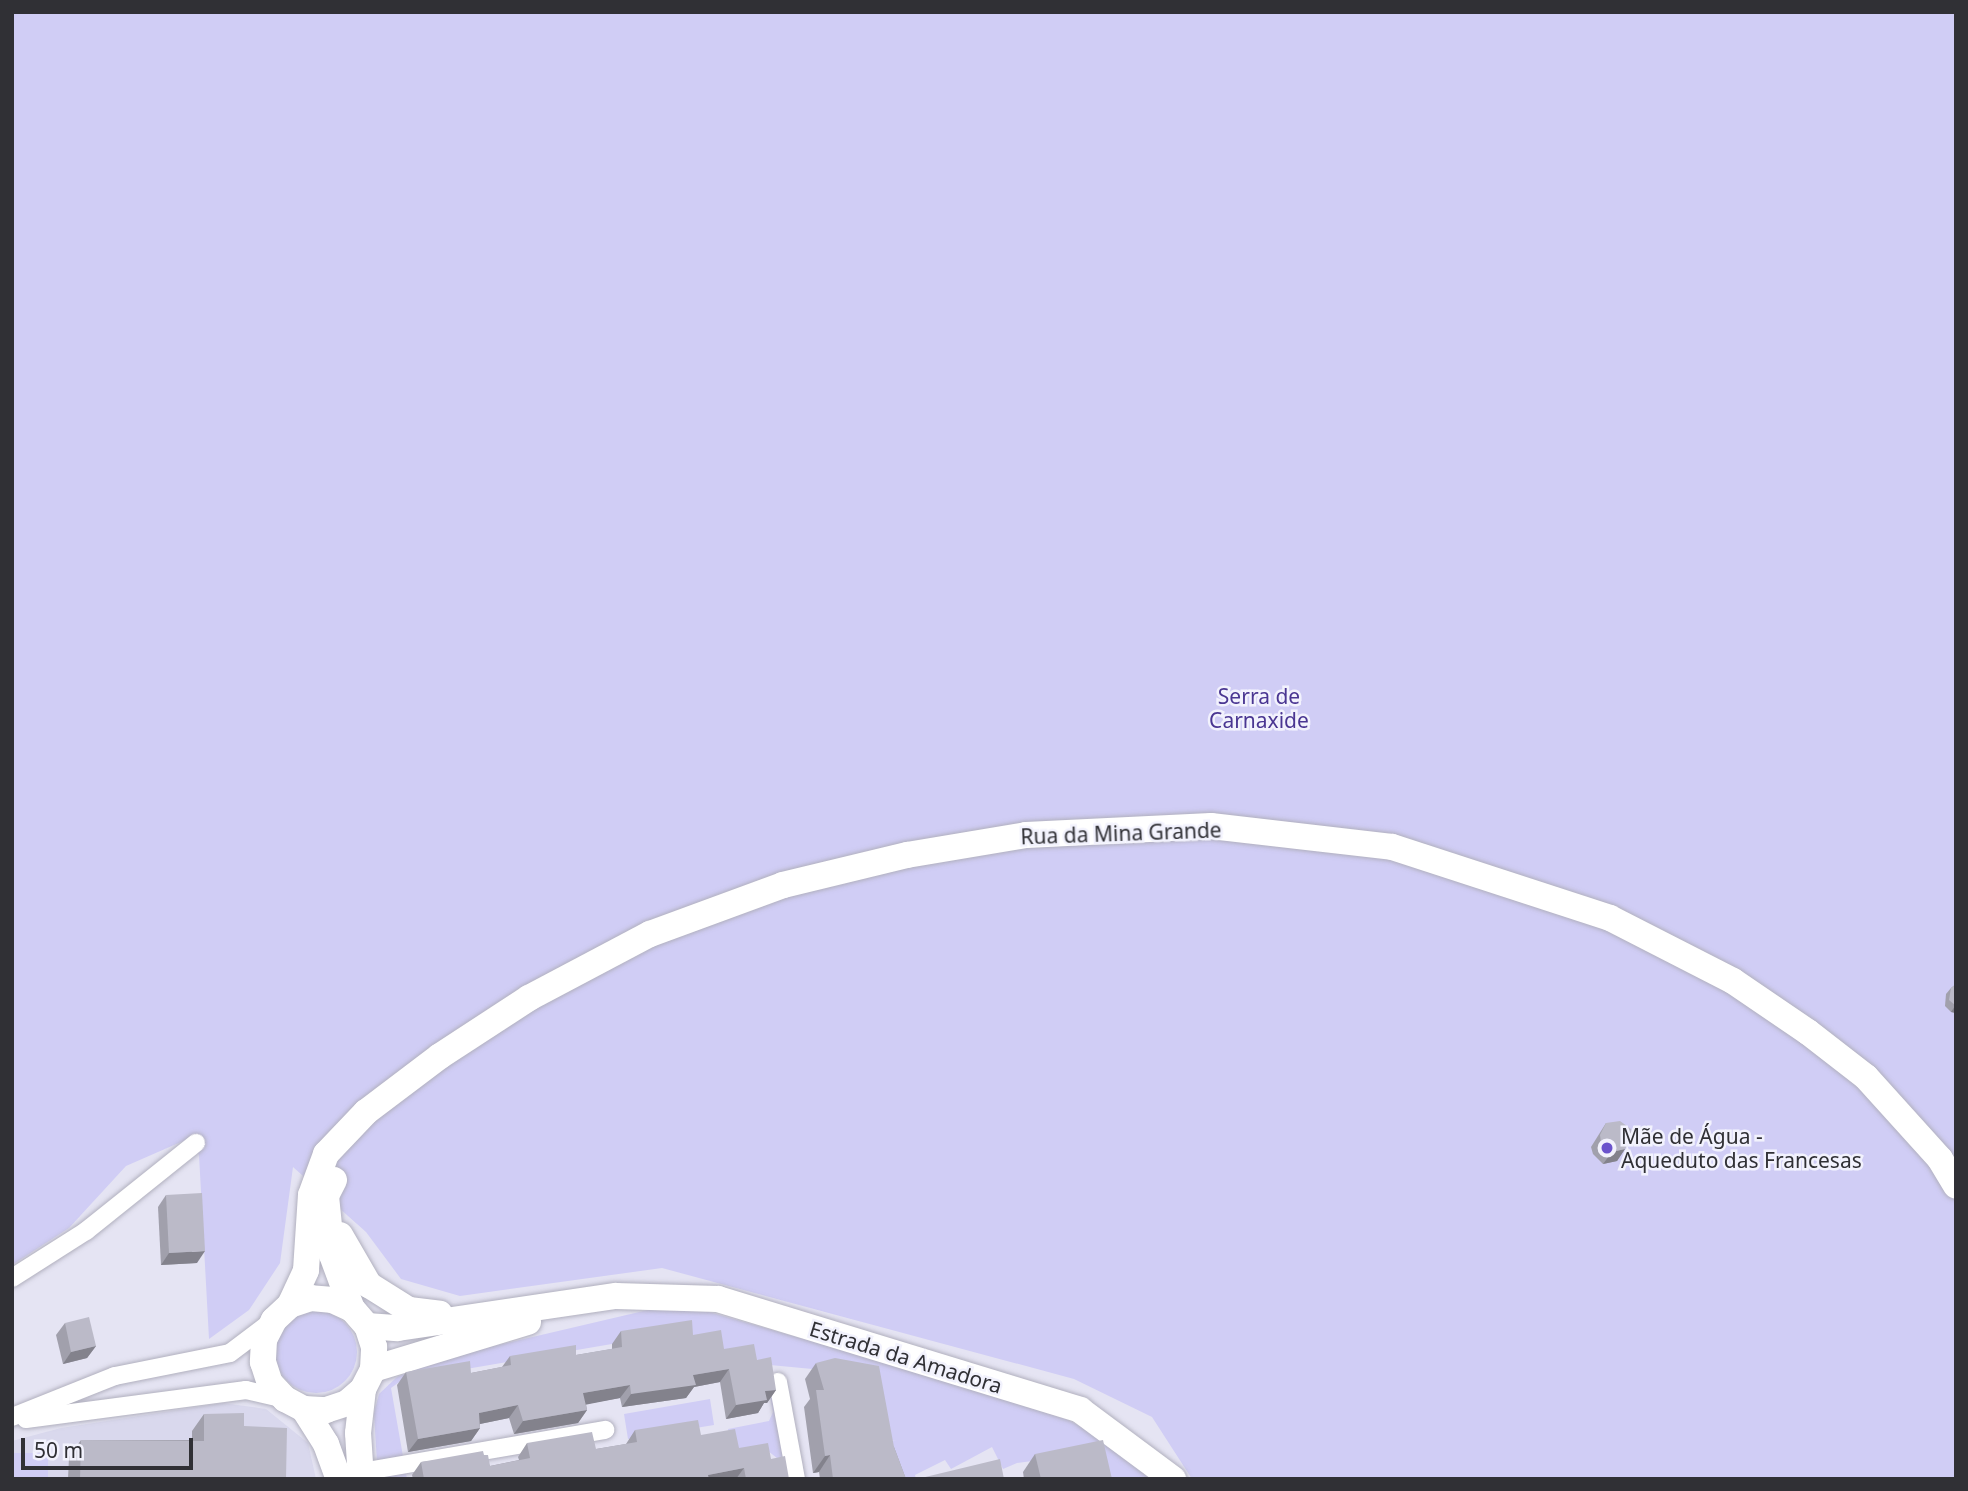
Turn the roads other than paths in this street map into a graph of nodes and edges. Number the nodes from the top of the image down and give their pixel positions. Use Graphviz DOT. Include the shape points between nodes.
graph roads {
  1 [pos="366,1112"];
  2 [pos="197,1143"];
  3 [pos="1956,1186"];
  4 [pos="326,1196"];
  5 [pos="12,1278"];
  6 [pos="616,1296"];
  7 [pos="282,1313"];
  8 [pos="360,1317"];
  9 [pos="466,1318"];
  10 [pos="368,1379"];
  11 [pos="778,1382"];
  12 [pos="294,1404"];
  13 [pos="12,1419"];
  14 [pos="606,1430"];
  15 [pos="354,1476"];
  16 [pos="796,1479"];
  17 [pos="1173,1479"];
  1 -- 3 [label="street, Rua da Mina Grande" via="529,998 650,934 783,885 907,855 1026,835 1211,826 1392,847 1610,918 1663,943 1733,981 1866,1077 1940,1159"];
  1 -- 4 [label="street, Rua da Mina Grande"];
  1 -- 7 [label="street, Rua da Mina Grande" via="326,1154 311,1195 306,1270"];
  2 -- 5 [label="street" via="86,1231"];
  4 -- 8 [label="street" via="332,1255"];
  4 -- 9 [label="street" via="343,1246 369,1285 409,1310"];
  6 -- 9 [label="street, Estrada da Amadora"];
  6 -- 10 [label="street, Estrada da Amadora"];
  6 -- 17 [label="street, Estrada da Amadora" via="718,1299 1080,1410"];
  7 -- 8 [label="street" via="311,1298 333,1300"];
  7 -- 12 [label="street" via="264,1340 262,1362 270,1382"];
  7 -- 13 [label="street" via="230,1353 115,1376"];
  8 -- 9 [label="street, Estrada da Amadora" via="398,1328"];
  8 -- 10 [label="street" via="374,1347"];
  10 -- 12 [label="street" via="347,1403 337,1407 326,1410"];
  10 -- 15 [label="street"];
  11 -- 16 [label="street"];
  12 -- 13 [label="street" via="246,1390"];
  12 -- 15 [label="street"];
  14 -- 15 [label="street"];
}
